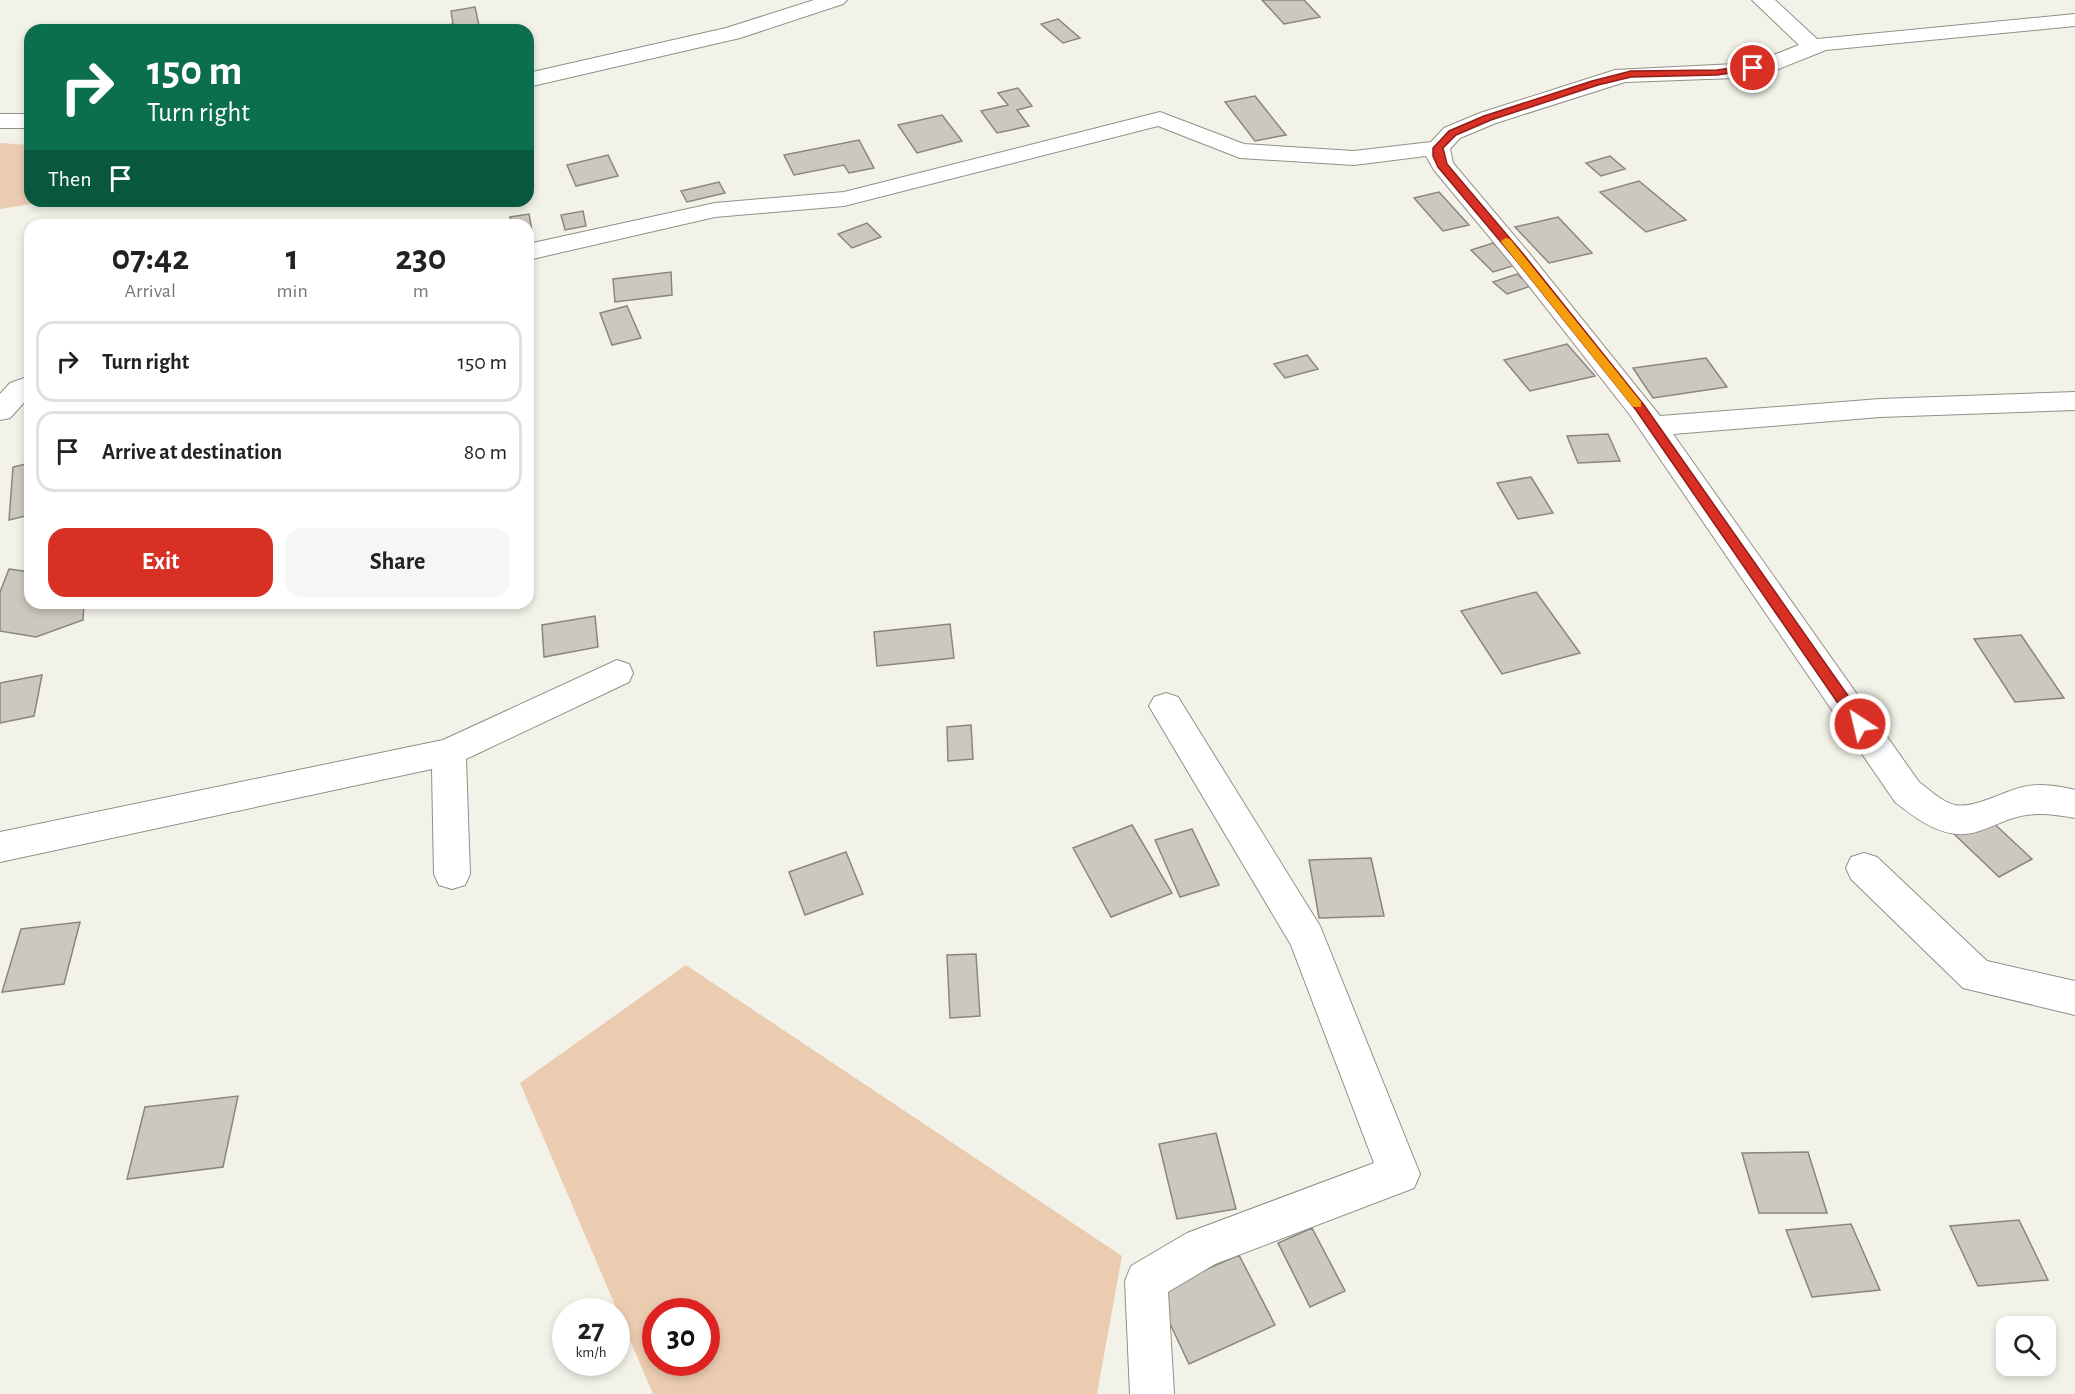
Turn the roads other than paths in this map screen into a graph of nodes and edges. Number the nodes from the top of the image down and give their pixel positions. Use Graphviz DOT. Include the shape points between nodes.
graph roads {
  1 [pos="836,0"];
  2 [pos="1763,0"];
  3 [pos="2075,20"];
  4 [pos="1813,47"];
  5 [pos="534,79"];
  6 [pos="0,121"];
  7 [pos="24,121"];
  8 [pos="1438,148"];
  9 [pos="534,251"];
  10 [pos="24,388"];
  11 [pos="2075,400"];
  12 [pos="0,411"];
  13 [pos="1652,426"];
  14 [pos="617,673"];
  15 [pos="1166,706"];
  16 [pos="449,752"];
  17 [pos="2075,804"];
  18 [pos="0,847"];
  19 [pos="1864,868"];
  20 [pos="452,874"];
  21 [pos="2075,998"];
  22 [pos="1152,1394"];
  1 -- 5 [label="street" via="732,33"];
  2 -- 4 [label="street"];
  3 -- 4 [label="street"];
  4 -- 8 [label="street" via="1781,61 1735,71 1623,75 1488,118 1452,133"];
  6 -- 7 [label="street"];
  8 -- 9 [label="street" via="1354,158 1240,151 1160,118 844,199 715,210"];
  8 -- 13 [label="street" via="1442,165"];
  10 -- 12 [label="street"];
  11 -- 13 [label="street" via="1880,408"];
  13 -- 17 [label="street" via="1907,792 1933,811 1958,820 1981,817 2036,797"];
  14 -- 16 [label="street"];
  15 -- 22 [label="street" via="1307,938 1399,1174 1202,1248 1146,1281"];
  16 -- 18 [label="street"];
  16 -- 20 [label="street"];
  19 -- 21 [label="street" via="1976,976"];
}
